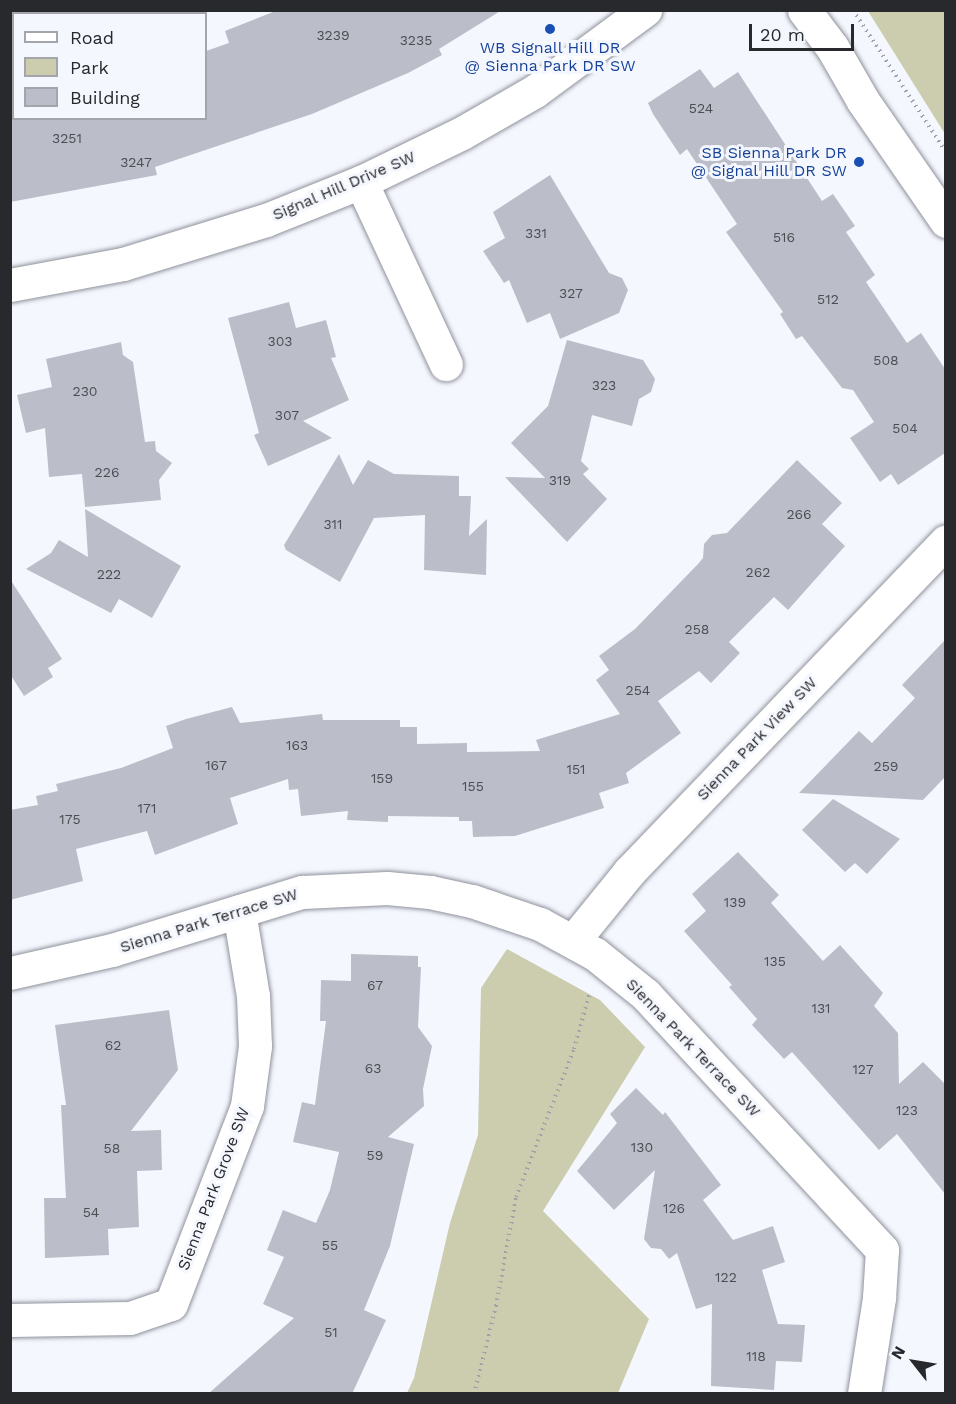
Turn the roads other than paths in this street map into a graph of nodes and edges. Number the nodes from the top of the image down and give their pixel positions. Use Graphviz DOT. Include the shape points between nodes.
graph roads {
  1 [pos="645,10"];
  2 [pos="804,10"];
  3 [pos="361,182"];
  4 [pos="945,221"];
  5 [pos="10,285"];
  6 [pos="446,364"];
  7 [pos="945,541"];
  8 [pos="239,911"];
  9 [pos="573,940"];
  10 [pos="10,973"];
  11 [pos="10,1320"];
  12 [pos="864,1394"];
  1 -- 3 [label="street, Signal Hill Drive SW" via="535,91 462,133"];
  2 -- 4 [label="street"];
  3 -- 5 [label="street, Signal Hill Drive SW" via="266,220 123,264"];
  3 -- 6 [label="street"];
  7 -- 9 [label="street, Sienna Park View SW" via="629,872"];
  8 -- 9 [label="street, Sienna Park Terrace SW" via="302,892 387,888 472,901 540,924"];
  8 -- 10 [label="street, Sienna Park Terrace SW" via="112,951"];
  8 -- 11 [label="street, Sienna Park Grove SW" via="253,996 255,1046 247,1106 171,1304 130,1318"];
  9 -- 12 [label="street, Sienna Park Terrace SW" via="645,994 882,1250"];
}
